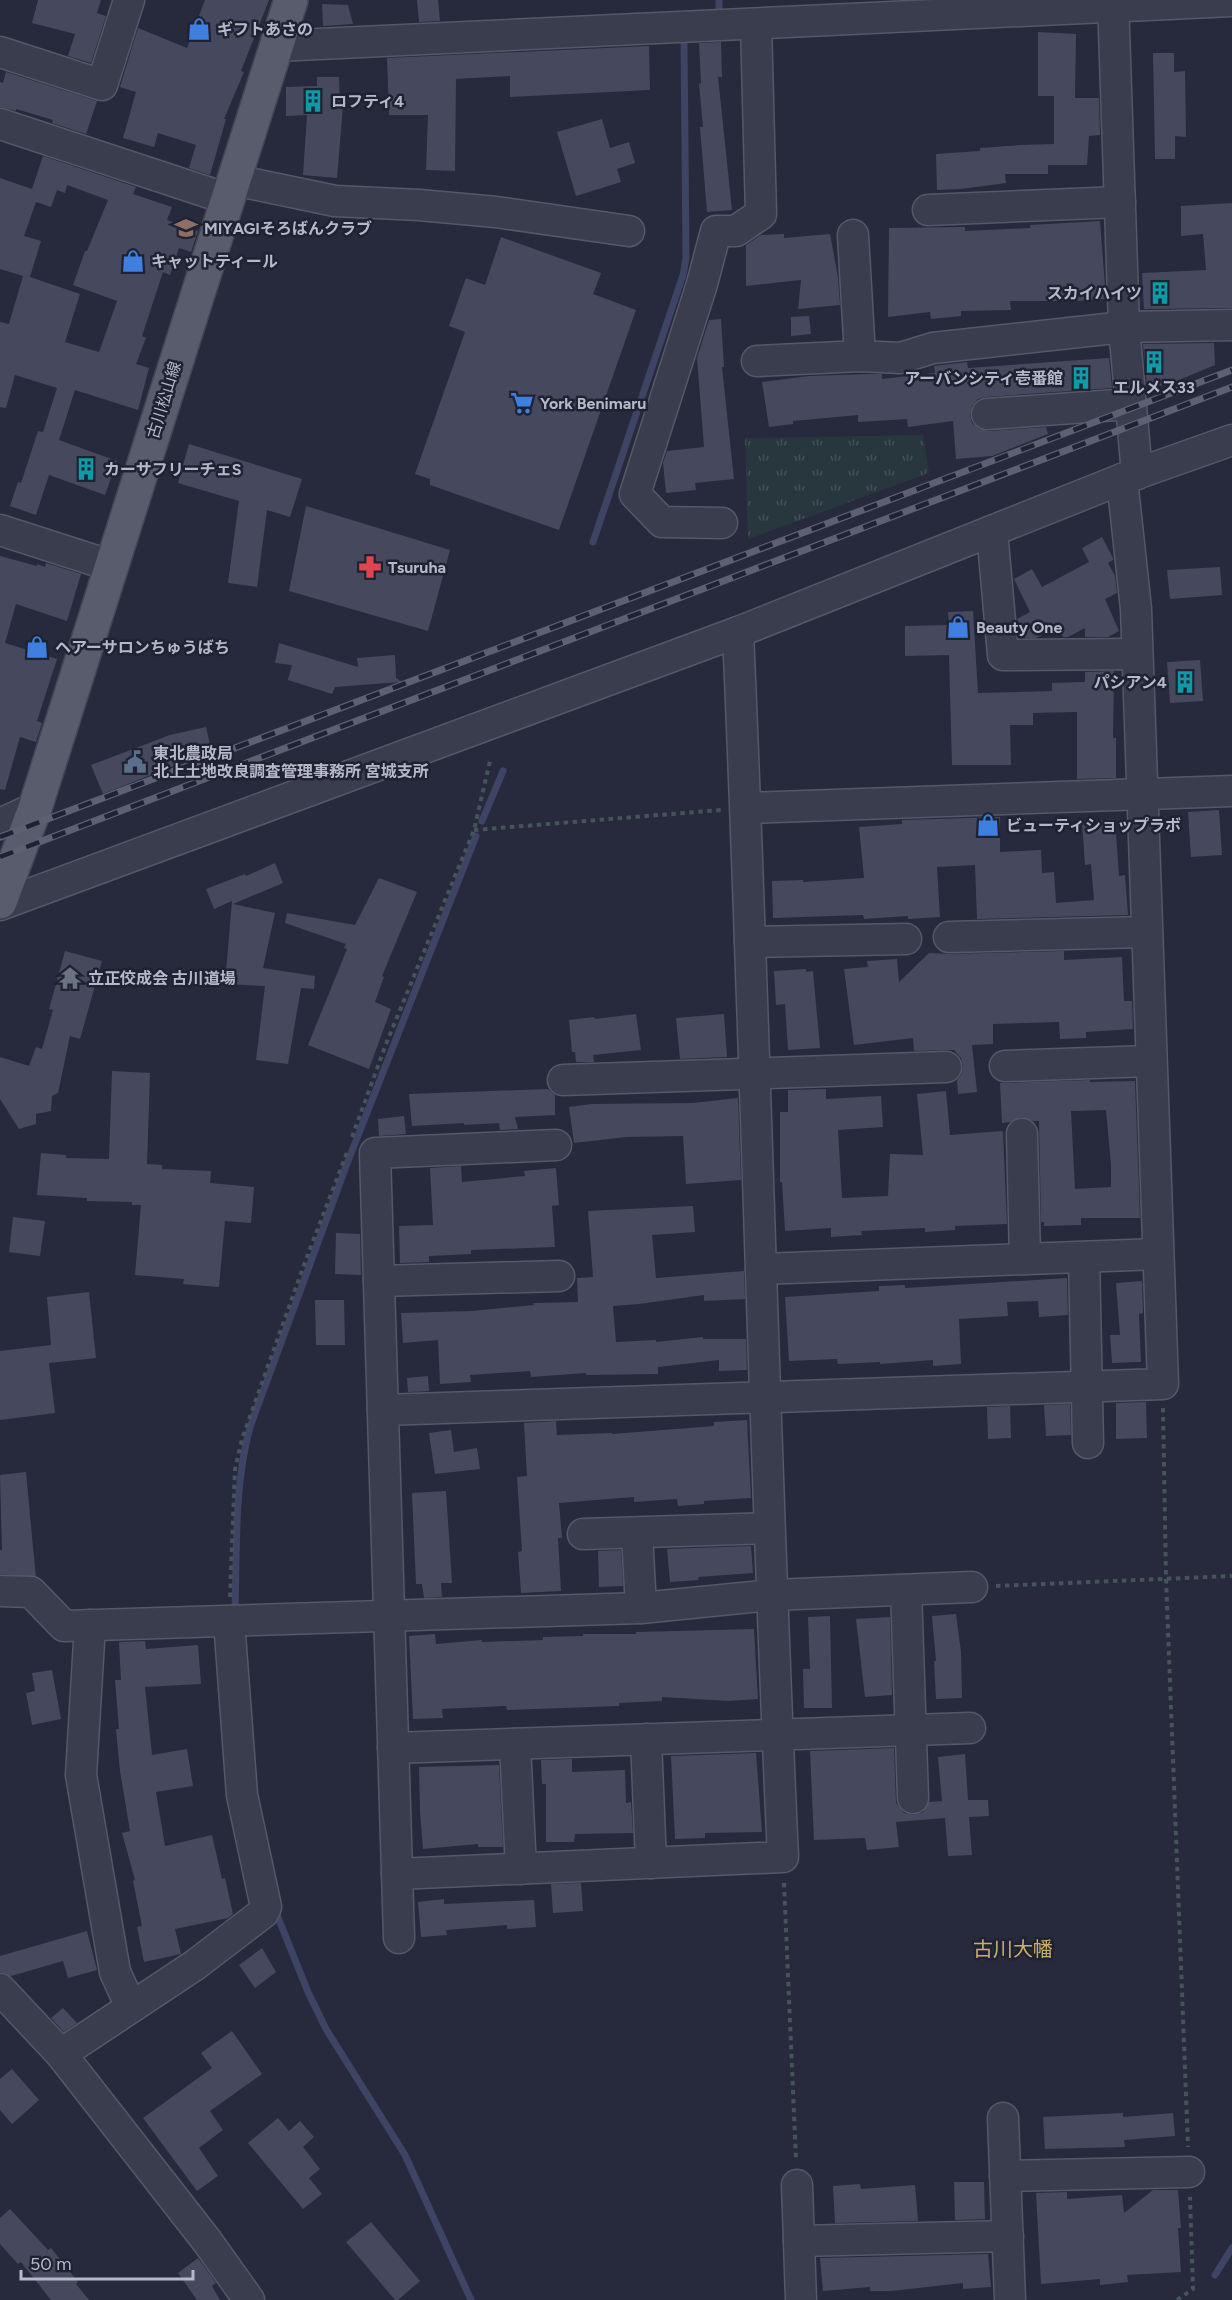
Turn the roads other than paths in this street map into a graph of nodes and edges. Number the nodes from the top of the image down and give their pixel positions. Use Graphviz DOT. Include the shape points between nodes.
graph roads {
  1 [pos="129,0"];
  2 [pos="291,0"];
  3 [pos="1232,1"];
  4 [pos="1113,4"];
  5 [pos="714,13"];
  6 [pos="756,24"];
  7 [pos="276,46"];
  8 [pos="0,52"];
  9 [pos="0,124"];
  10 [pos="231,190"];
  11 [pos="1120,202"];
  12 [pos="928,210"];
  13 [pos="629,231"];
  14 [pos="853,235"];
  15 [pos="1232,325"];
  16 [pos="1124,327"];
  17 [pos="860,356"];
  18 [pos="757,361"];
  19 [pos="1131,404"];
  20 [pos="987,414"];
  21 [pos="1232,440"];
  22 [pos="1129,477"];
  23 [pos="723,523"];
  24 [pos="0,530"];
  25 [pos="992,531"];
  26 [pos="112,566"];
  27 [pos="738,632"];
  28 [pos="1136,654"];
  29 [pos="1232,791"];
  30 [pos="1141,794"];
  31 [pos="35,808"];
  32 [pos="746,808"];
  33 [pos="0,824"];
  34 [pos="0,903"];
  35 [pos="1146,932"];
  36 [pos="950,937"];
  37 [pos="906,939"];
  38 [pos="750,942"];
  39 [pos="1151,1061"];
  40 [pos="1005,1066"];
  41 [pos="946,1067"];
  42 [pos="754,1073"];
  43 [pos="563,1080"];
  44 [pos="1022,1134"];
  45 [pos="556,1145"];
  46 [pos="1158,1254"];
  47 [pos="1084,1257"];
  48 [pos="1025,1259"];
  49 [pos="761,1269"];
  50 [pos="559,1276"];
  51 [pos="379,1281"];
  52 [pos="1087,1386"];
  53 [pos="765,1397"];
  54 [pos="382,1410"];
  55 [pos="1088,1443"];
  56 [pos="769,1528"];
  57 [pos="637,1533"];
  58 [pos="583,1534"];
  59 [pos="972,1587"];
  60 [pos="906,1590"];
  61 [pos="0,1591"];
  62 [pos="772,1595"];
  63 [pos="641,1608"];
  64 [pos="389,1616"];
  65 [pos="229,1621"];
  66 [pos="90,1625"];
  67 [pos="970,1728"];
  68 [pos="911,1730"];
  69 [pos="777,1735"];
  70 [pos="646,1739"];
  71 [pos="516,1744"];
  72 [pos="393,1748"];
  73 [pos="913,1798"];
  74 [pos="651,1863"];
  75 [pos="520,1869"];
  76 [pos="397,1874"];
  77 [pos="399,1938"];
  78 [pos="0,1989"];
  79 [pos="131,2007"];
  80 [pos="61,2054"];
  81 [pos="1003,2118"];
  82 [pos="1189,2172"];
  83 [pos="1005,2176"];
  84 [pos="797,2185"];
  85 [pos="1008,2236"];
  86 [pos="799,2241"];
  87 [pos="249,2300"];
  88 [pos="801,2300"];
  89 [pos="1010,2300"];
  1 -- 8 [label="street" via="102,85"];
  2 -- 7 [label="main road, 古川松山線"];
  3 -- 4 [label="street"];
  4 -- 6 [label="street"];
  4 -- 11 [label="street"];
  5 -- 6 [label="street"];
  5 -- 7 [label="street"];
  6 -- 23 [label="street" via="761,214 736,231 716,231 635,494 662,522"];
  7 -- 10 [label="main road, 古川松山線"];
  9 -- 10 [label="street"];
  10 -- 13 [label="street" via="496,212"];
  10 -- 26 [label="main road, 古川松山線"];
  11 -- 12 [label="street"];
  11 -- 16 [label="street"];
  14 -- 17 [label="street"];
  15 -- 16 [label="street"];
  16 -- 17 [label="street" via="933,348 900,358"];
  16 -- 19 [label="street"];
  17 -- 18 [label="street"];
  19 -- 20 [label="street"];
  19 -- 22 [label="street"];
  21 -- 22 [label="street"];
  22 -- 25 [label="street"];
  22 -- 28 [label="street"];
  24 -- 26 [label="street"];
  25 -- 27 [label="street"];
  25 -- 28 [label="street" via="1003,655"];
  26 -- 31 [label="main road, 古川松山線"];
  27 -- 32 [label="street"];
  27 -- 34 [label="street"];
  28 -- 30 [label="street"];
  29 -- 30 [label="street"];
  30 -- 32 [label="street"];
  30 -- 35 [label="street"];
  31 -- 33 [label="street"];
  31 -- 34 [label="main road, 古川松山線"];
  32 -- 38 [label="street"];
  35 -- 36 [label="street"];
  35 -- 39 [label="street"];
  37 -- 38 [label="street"];
  38 -- 42 [label="street"];
  39 -- 40 [label="street"];
  39 -- 46 [label="street"];
  41 -- 42 [label="street"];
  42 -- 43 [label="street"];
  42 -- 49 [label="street"];
  44 -- 48 [label="street"];
  45 -- 51 [label="street" via="375,1153"];
  46 -- 47 [label="street"];
  46 -- 52 [label="street" via="1163,1383"];
  47 -- 48 [label="street"];
  47 -- 52 [label="street"];
  48 -- 49 [label="street"];
  49 -- 53 [label="street"];
  50 -- 51 [label="street"];
  51 -- 54 [label="street"];
  52 -- 53 [label="street"];
  52 -- 55 [label="street"];
  53 -- 54 [label="street"];
  53 -- 56 [label="street"];
  54 -- 64 [label="street"];
  56 -- 57 [label="street"];
  56 -- 62 [label="street"];
  57 -- 58 [label="street"];
  57 -- 63 [label="street"];
  59 -- 60 [label="street"];
  60 -- 62 [label="street"];
  60 -- 68 [label="street"];
  61 -- 66 [label="street" via="32,1592 64,1626"];
  62 -- 63 [label="street"];
  62 -- 69 [label="street"];
  63 -- 64 [label="street"];
  64 -- 65 [label="street"];
  64 -- 72 [label="street"];
  65 -- 66 [label="street"];
  65 -- 79 [label="street" via="242,1795 266,1907 195,1965"];
  66 -- 79 [label="street" via="81,1775 115,1971"];
  67 -- 68 [label="street"];
  68 -- 69 [label="street"];
  68 -- 73 [label="street"];
  69 -- 70 [label="street"];
  69 -- 74 [label="street" via="783,1857"];
  70 -- 71 [label="street"];
  70 -- 74 [label="street"];
  71 -- 72 [label="street"];
  71 -- 75 [label="street"];
  72 -- 76 [label="street"];
  74 -- 75 [label="street"];
  75 -- 76 [label="street"];
  76 -- 77 [label="street"];
  78 -- 80 [label="street"];
  79 -- 80 [label="street"];
  80 -- 87 [label="street"];
  81 -- 83 [label="street"];
  82 -- 83 [label="street"];
  83 -- 85 [label="street"];
  84 -- 86 [label="street"];
  85 -- 86 [label="street"];
  85 -- 89 [label="street"];
  86 -- 88 [label="street"];
}
